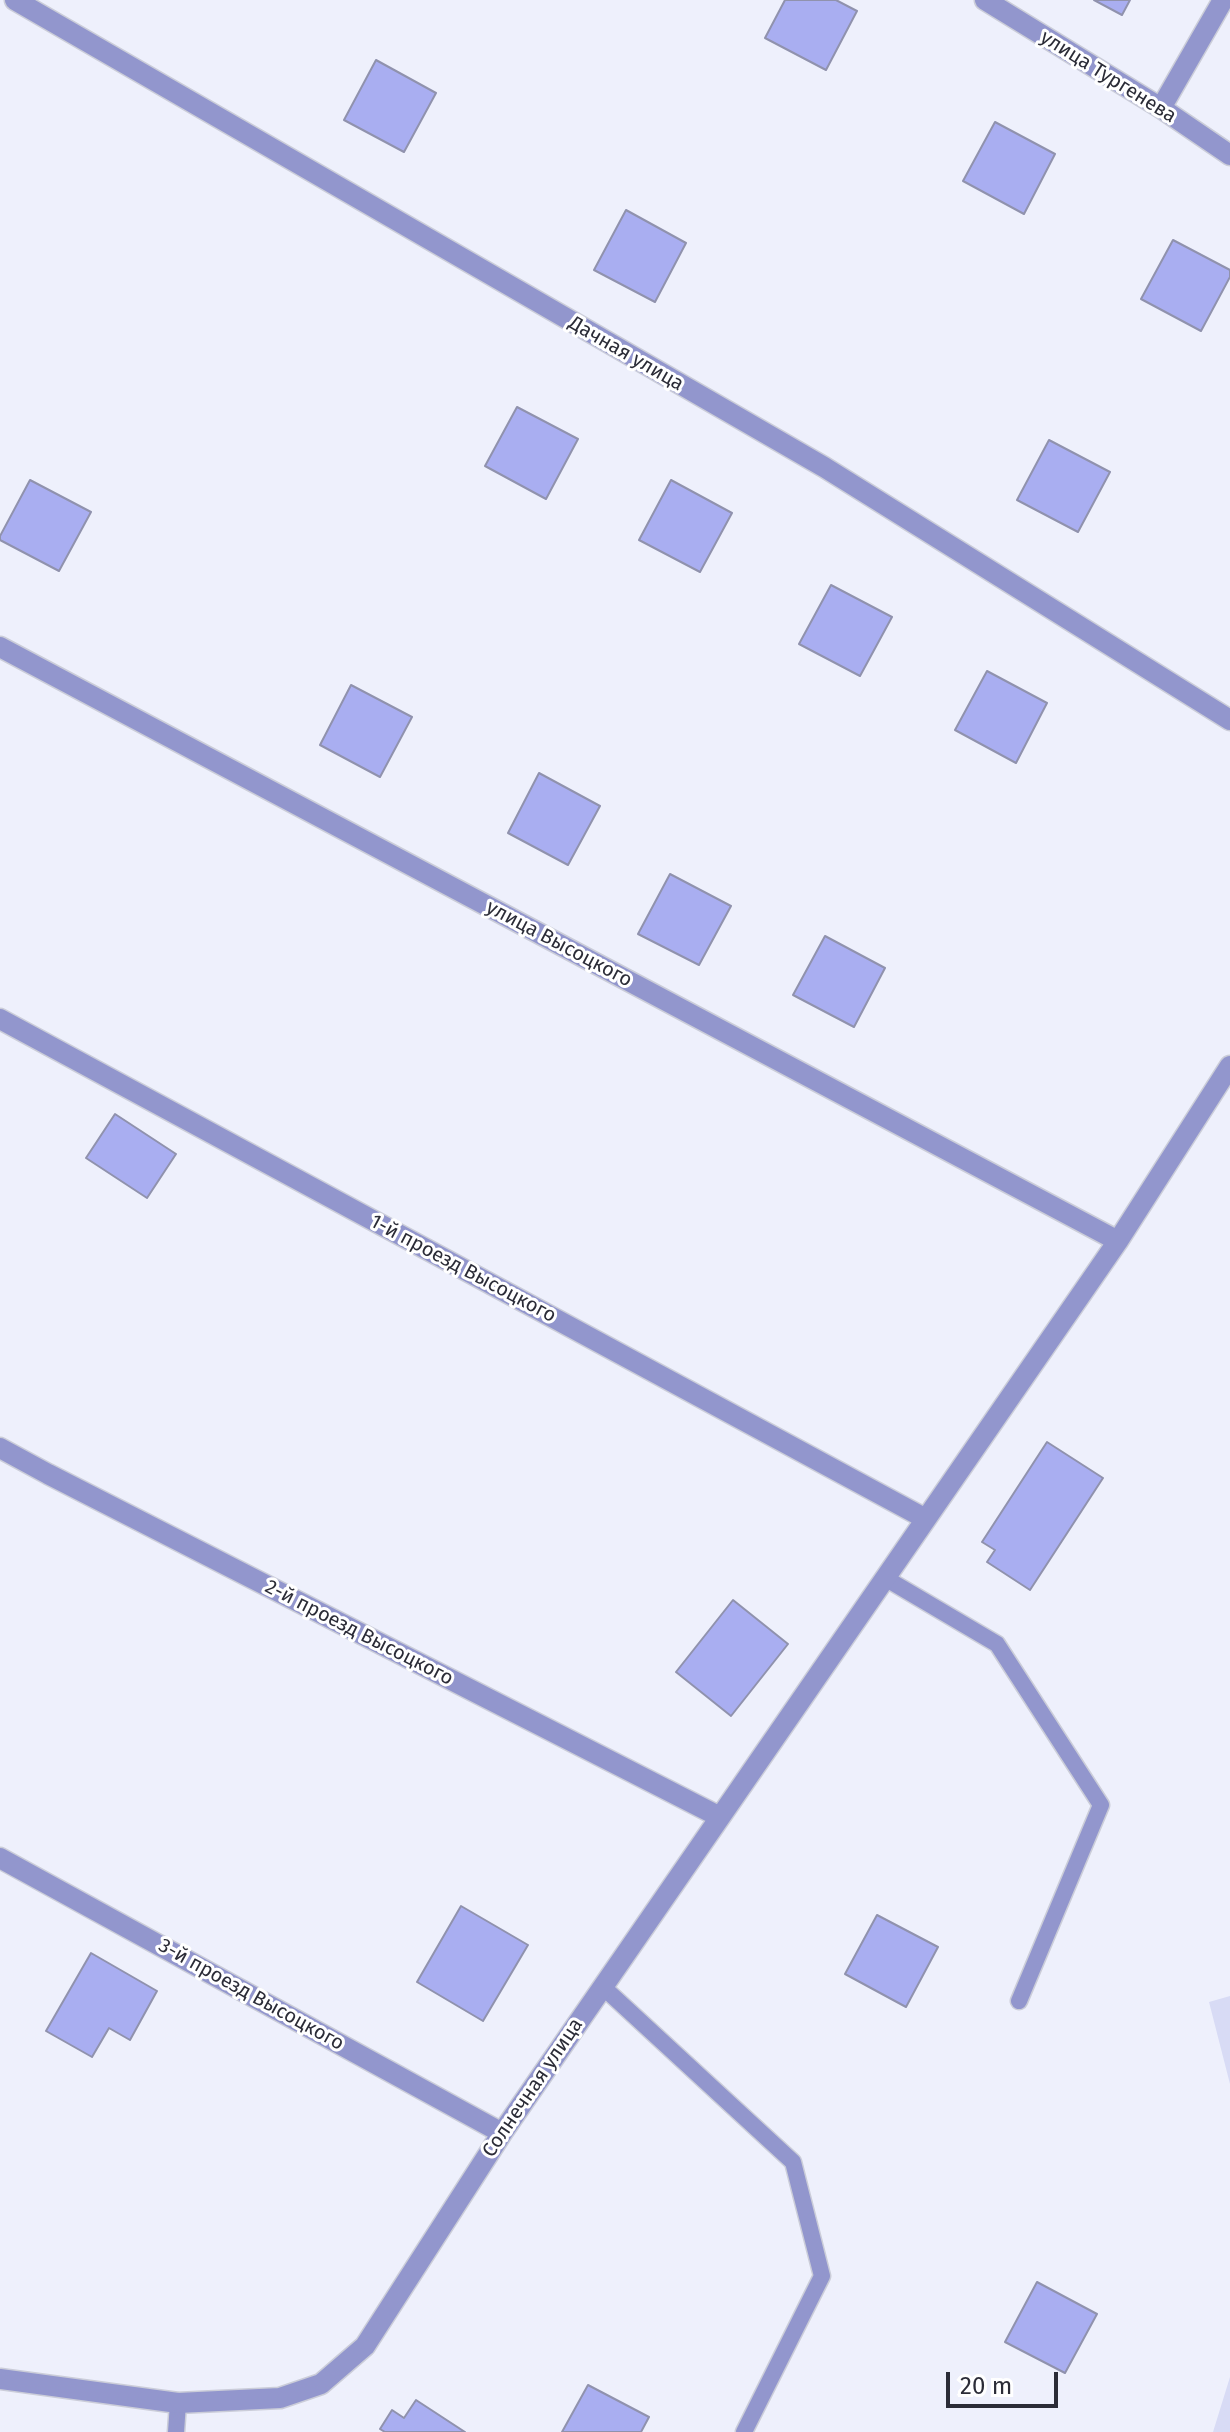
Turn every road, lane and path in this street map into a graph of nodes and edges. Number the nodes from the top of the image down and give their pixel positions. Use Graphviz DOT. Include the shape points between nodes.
graph roads {
  1 [pos="15,0"];
  2 [pos="985,0"];
  3 [pos="1223,0"];
  4 [pos="1161,108"];
  5 [pos="1230,155"];
  6 [pos="0,647"];
  7 [pos="1230,720"];
  8 [pos="0,1019"];
  9 [pos="1230,1066"];
  10 [pos="1118,1241"];
  11 [pos="0,1448"];
  12 [pos="926,1519"];
  13 [pos="885,1578"];
  14 [pos="720,1817"];
  15 [pos="0,1858"];
  16 [pos="603,1987"];
  17 [pos="1019,2001"];
  18 [pos="502,2133"];
  19 [pos="0,2379"];
  20 [pos="178,2403"];
  21 [pos="176,2432"];
  22 [pos="744,2432"];
  1 -- 7 [label="street, Дачная улица" via="824,467"];
  2 -- 4 [label="street, улица Тургенева"];
  3 -- 4 [label="street"];
  4 -- 5 [label="street, улица Тургенева"];
  6 -- 10 [label="street, улица Высоцкого"];
  8 -- 12 [label="street, 1-й проезд Высоцкого"];
  9 -- 10 [label="street"];
  10 -- 12 [label="street, Солнечная улица"];
  11 -- 14 [label="street, 2-й проезд Высоцкого"];
  12 -- 13 [label="street, Солнечная улица"];
  13 -- 14 [label="street, Солнечная улица"];
  13 -- 17 [label="lane" via="997,1644 1101,1805"];
  14 -- 16 [label="street, Солнечная улица"];
  15 -- 18 [label="street, 3-й проезд Высоцкого"];
  16 -- 18 [label="street, Солнечная улица"];
  16 -- 22 [label="lane" via="793,2162 822,2276"];
  18 -- 20 [label="street, Солнечная улица" via="365,2346 346,2365 321,2384 280,2398"];
  19 -- 20 [label="street, Солнечная улица"];
  20 -- 21 [label="lane"];
}
